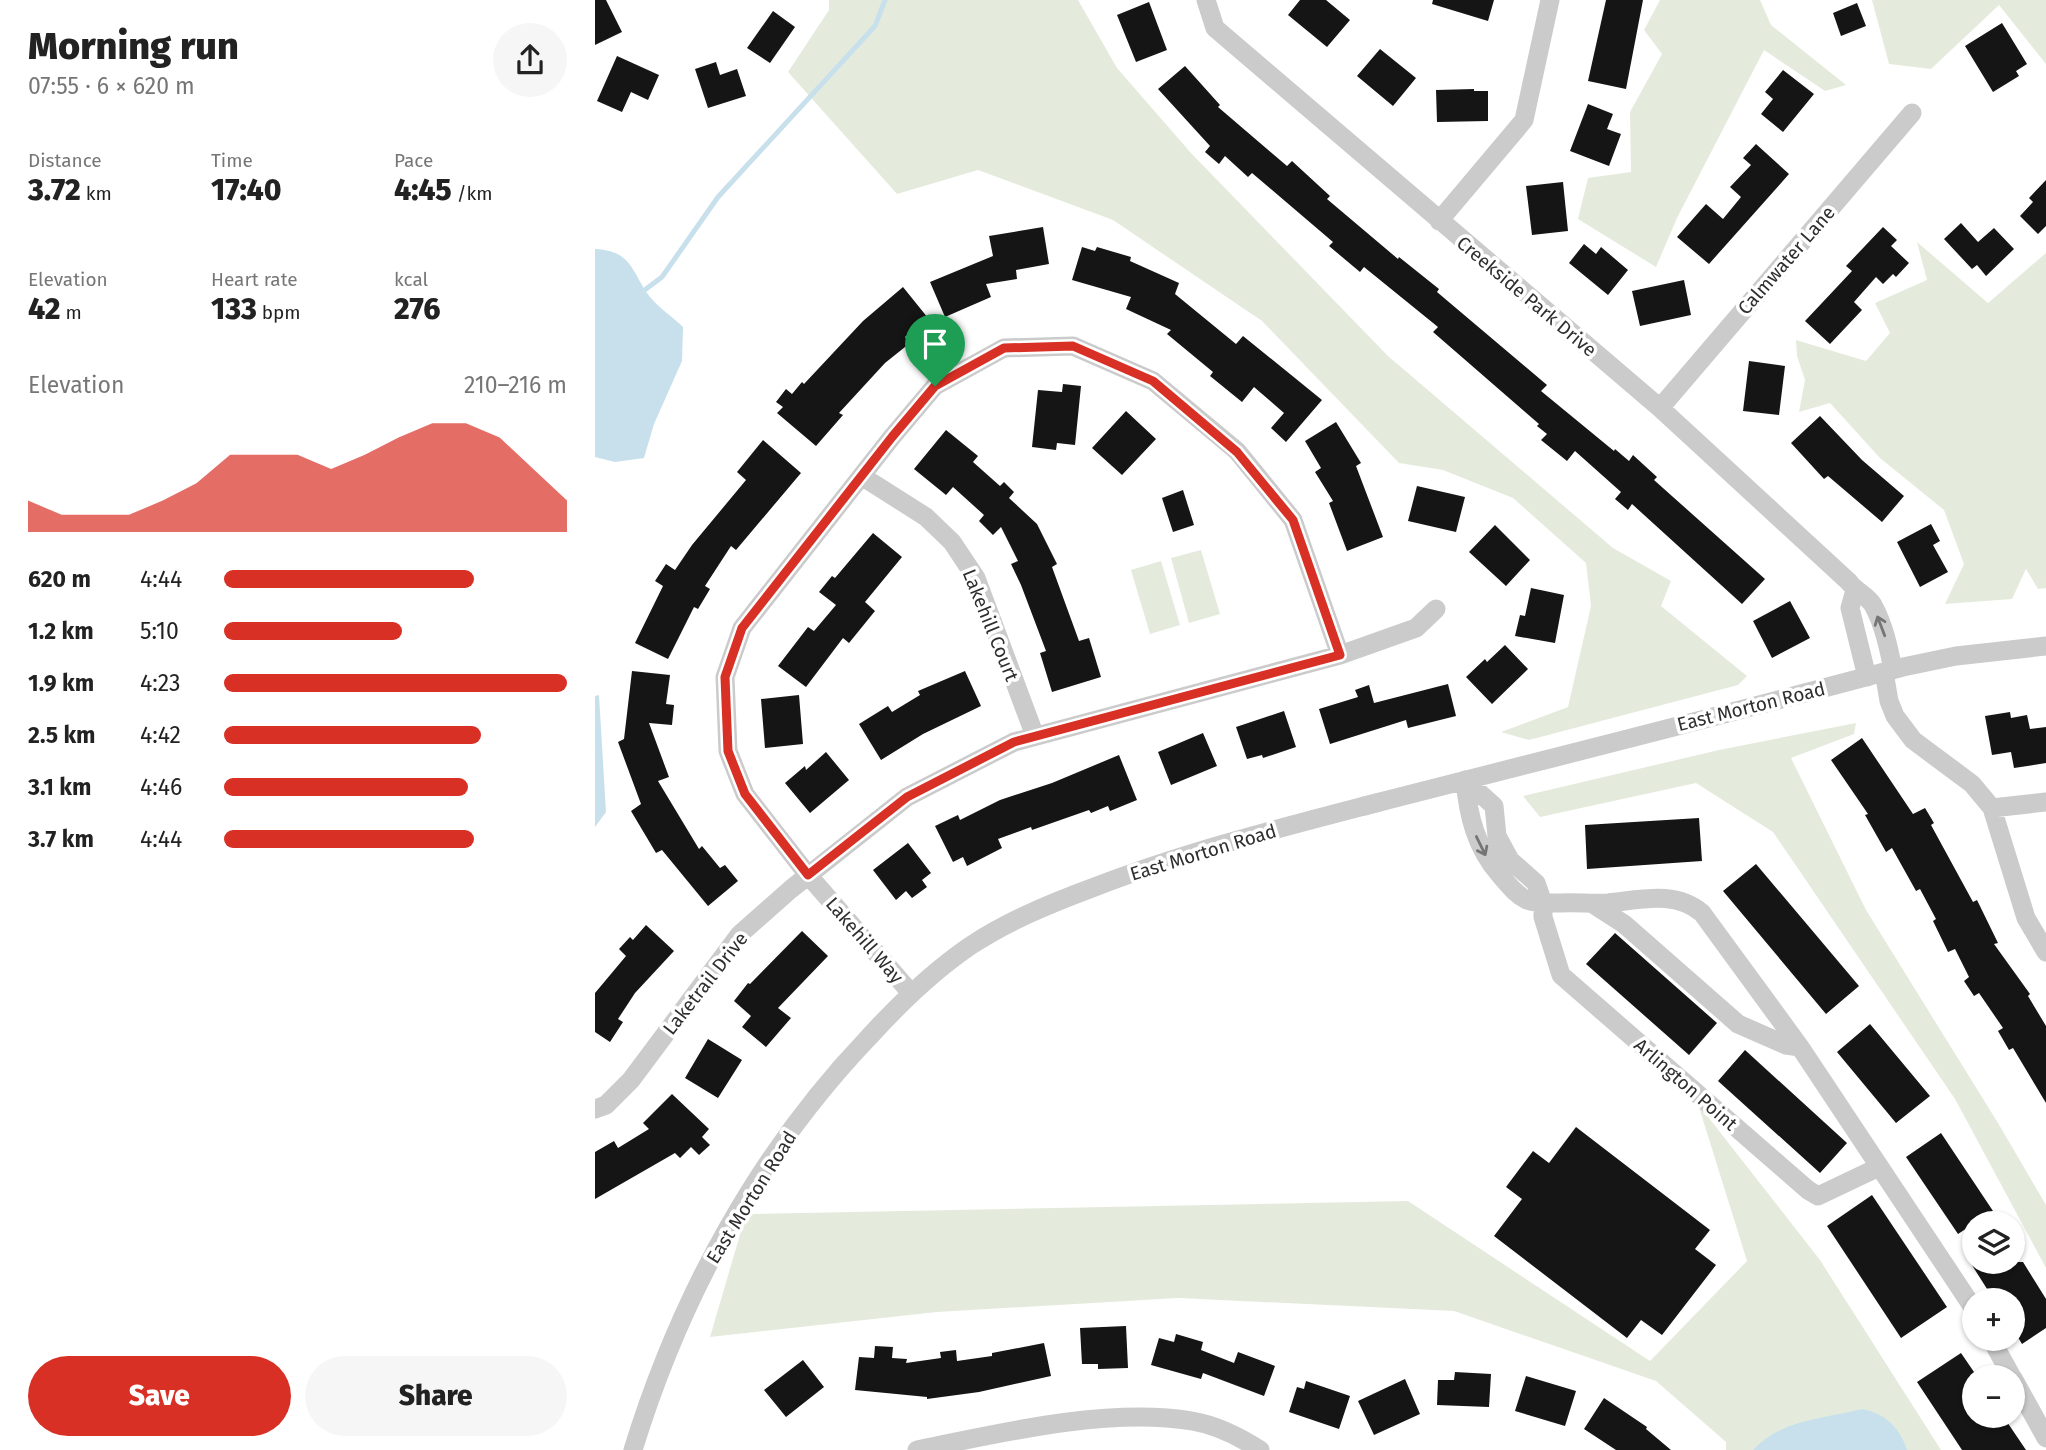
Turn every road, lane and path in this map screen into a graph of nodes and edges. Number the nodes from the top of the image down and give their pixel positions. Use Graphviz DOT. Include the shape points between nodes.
graph roads {
  1 [pos="1206,0"];
  2 [pos="1550,0"];
  3 [pos="1912,113"];
  4 [pos="1439,221"];
  5 [pos="1660,408"];
  6 [pos="863,477"];
  7 [pos="1855,590"];
  8 [pos="1436,609"];
  9 [pos="2046,646"];
  10 [pos="1340,655"];
  11 [pos="1881,673"];
  12 [pos="1035,736"];
  13 [pos="1465,780"];
  14 [pos="2046,802"];
  15 [pos="1992,808"];
  16 [pos="808,875"];
  17 [pos="1543,903"];
  18 [pos="1593,904"];
  19 [pos="2046,953"];
  20 [pos="911,993"];
  21 [pos="1800,1047"];
  22 [pos="595,1109"];
  23 [pos="1879,1167"];
  24 [pos="1962,1291"];
  25 [pos="2025,1401"];
  26 [pos="2046,1438"];
  27 [pos="633,1450"];
  28 [pos="917,1450"];
  29 [pos="1260,1450"];
  1 -- 4 [label="street, Creekside Park Drive" via="1215,28"];
  2 -- 4 [label="street" via="1524,120"];
  3 -- 5 [label="street, Calmwater Lane"];
  4 -- 5 [label="street, Creekside Park Drive"];
  5 -- 7 [label="street, Creekside Park Drive"];
  6 -- 10 [label="street, Lakehill Way" via="935,386 1004,348 1073,346 1153,381 1237,452 1293,520"];
  6 -- 12 [label="street, Lakehill Court" via="926,517 953,542 976,578"];
  6 -- 16 [label="street, Lakehill Way" via="742,628 725,677 728,751 745,794"];
  7 -- 11 [label="street, Creekside Park Drive" via="1850,608"];
  11 -- 7 [label="street, Creekside Park Drive, one-way" via="1889,646 1872,603"];
  8 -- 10 [label="street, Laketrail Drive" via="1416,628"];
  9 -- 11 [label="street, East Morton Road" via="1955,656"];
  10 -- 12 [label="street, Laketrail Drive"];
  11 -- 13 [label="street, East Morton Road"];
  11 -- 15 [label="street, Creekside Park Drive" via="1895,716 1913,740 1972,784"];
  12 -- 16 [label="street, Laketrail Drive" via="1014,742 907,797"];
  13 -- 17 [label="street" via="1468,811 1490,864 1518,895"];
  13 -- 20 [label="street, East Morton Road" via="1147,867 1041,907 969,947"];
  14 -- 15 [label="street"];
  15 -- 19 [label="street, Creekside Park Drive" via="2025,918"];
  16 -- 20 [label="street, Lakehill Way"];
  16 -- 22 [label="street, Laketrail Drive" via="740,933 631,1080 606,1105"];
  17 -- 18 [label="street"];
  17 -- 23 [label="street, Arlington Point" via="1543,917 1562,975 1808,1190 1818,1196"];
  18 -- 21 [label="street" via="1624,924 1738,1024"];
  18 -- 21 [label="street" via="1673,899 1695,907"];
  20 -- 27 [label="street, East Morton Road" via="835,1072 769,1160 719,1242 672,1340"];
  21 -- 23 [label="street"];
  23 -- 24 [label="street"];
  25 -- 26 [label="street"];
  28 -- 29 [label="street" via="1072,1421 1145,1418 1193,1421 1239,1437"];
}
